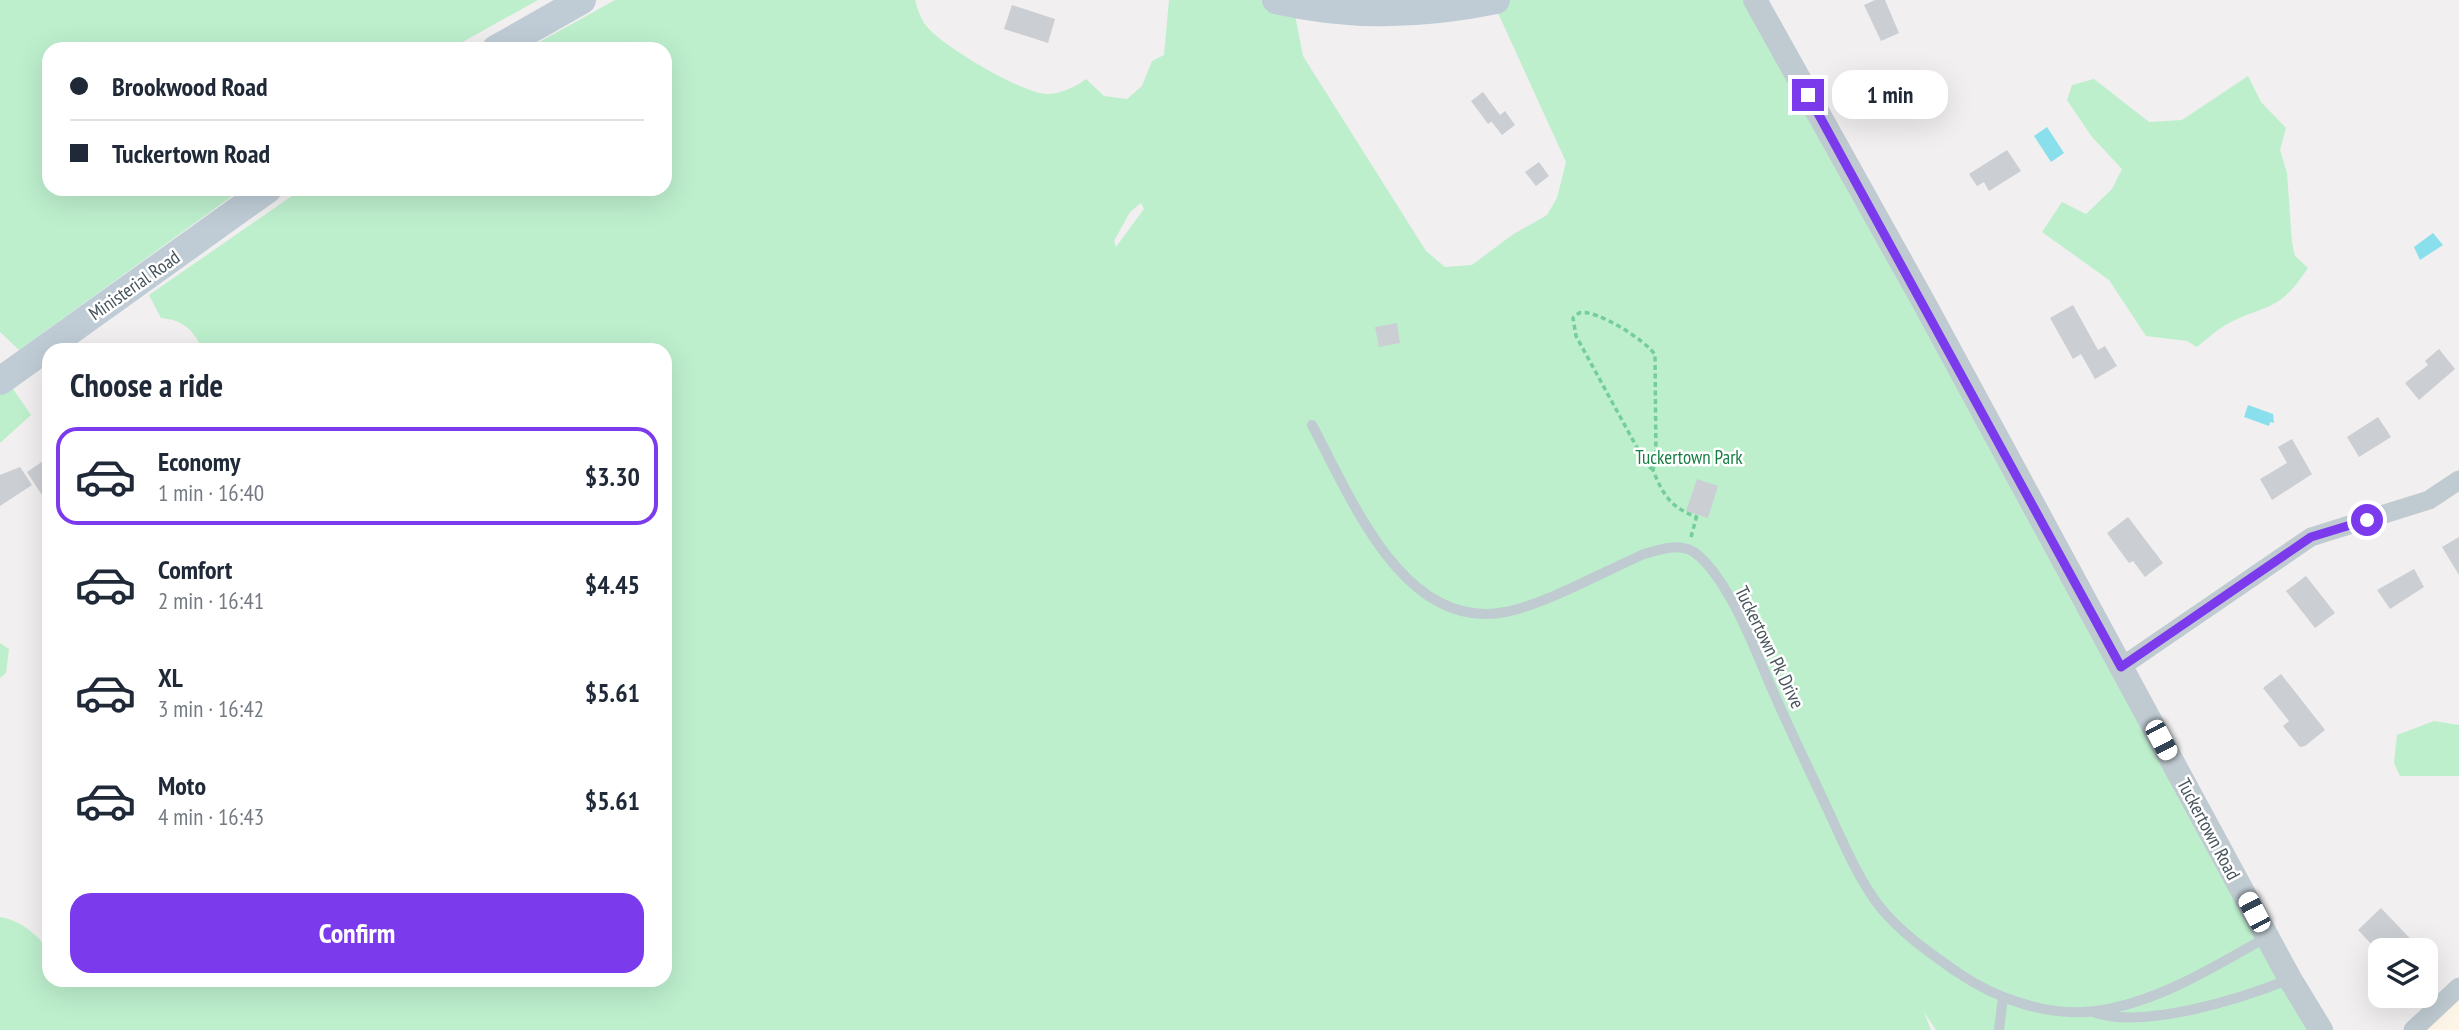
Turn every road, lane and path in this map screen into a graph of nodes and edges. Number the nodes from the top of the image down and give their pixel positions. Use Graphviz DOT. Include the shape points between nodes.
graph roads {
  1 [pos="582,0"];
  2 [pos="1276,0"];
  3 [pos="1496,0"];
  4 [pos="1755,0"];
  5 [pos="508,42"];
  6 [pos="258,196"];
  7 [pos="53,343"];
  8 [pos="42,351"];
  9 [pos="0,381"];
  10 [pos="1312,425"];
  11 [pos="1653,470"];
  12 [pos="2459,480"];
  13 [pos="1688,550"];
  14 [pos="2121,667"];
  15 [pos="2267,937"];
  16 [pos="2290,979"];
  17 [pos="2459,987"];
  18 [pos="2003,997"];
  19 [pos="2093,1011"];
  20 [pos="1998,1030"];
  21 [pos="2321,1030"];
  22 [pos="2413,1030"];
  1 -- 5 [label="main road"];
  2 -- 3 [label="main road" via="1328,10 1391,12"];
  4 -- 14 [label="street, Tuckertown Road"];
  6 -- 7 [label="main road, Ministerial Road"];
  8 -- 9 [label="main road, Ministerial Road"];
  10 -- 13 [label="lane" via="1373,539 1429,598 1458,611 1505,612 1644,554 1680,546"];
  11 -- 11 [label="path" via="1655,355 1646,343 1625,331 1592,313 1579,313 1573,318 1576,336"];
  11 -- 13 [label="path" via="1669,502 1678,511 1697,516"];
  12 -- 14 [label="street" via="2429,500 2311,537"];
  13 -- 18 [label="lane, Tuckertown Pk Drive" via="1707,566 1750,637 1850,856 1879,906 1899,928 1947,965 1984,991"];
  14 -- 15 [label="street, Tuckertown Road"];
  15 -- 16 [label="street, Tuckertown Road"];
  15 -- 19 [label="lane, Tuckertown Pk Drive" via="2159,992"];
  16 -- 19 [label="lane, Tuckertown Pk Drive" via="2232,1002 2182,1014 2111,1020"];
  16 -- 21 [label="street, Tuckertown Road"];
  17 -- 22 [label="street"];
  18 -- 19 [label="lane, Tuckertown Pk Drive" via="2070,1013"];
  18 -- 20 [label="lane"];
}
